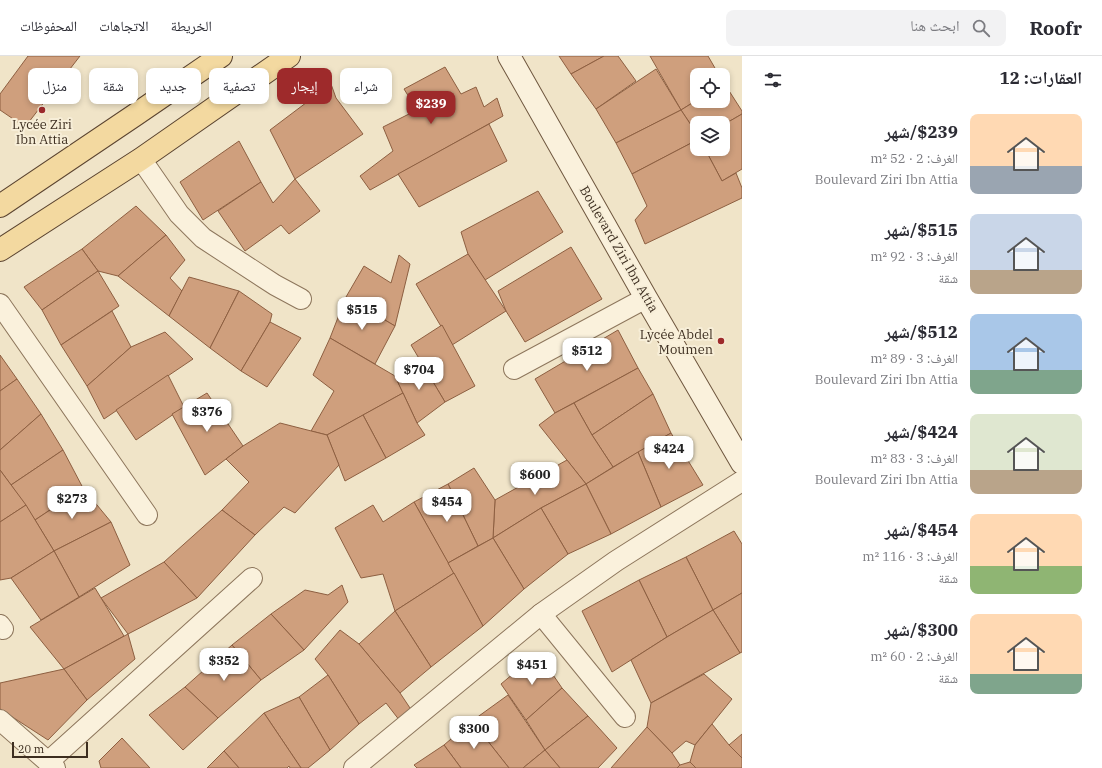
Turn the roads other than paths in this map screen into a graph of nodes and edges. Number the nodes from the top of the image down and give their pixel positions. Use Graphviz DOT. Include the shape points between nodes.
graph roads {
  1 [pos="221,56"];
  2 [pos="289,56"];
  3 [pos="509,56"];
  4 [pos="141,159"];
  5 [pos="0,206"];
  6 [pos="0,250"];
  7 [pos="646,298"];
  8 [pos="301,299"];
  9 [pos="0,304"];
  10 [pos="514,369"];
  11 [pos="742,463"];
  12 [pos="742,481"];
  13 [pos="147,515"];
  14 [pos="252,578"];
  15 [pos="541,614"];
  16 [pos="625,717"];
  17 [pos="0,720"];
  18 [pos="52,765"];
  19 [pos="354,768"];
  1 -- 5 [label="main road"];
  2 -- 4 [label="main road"];
  3 -- 7 [label="street, Boulevard Ziri Ibn Attia"];
  4 -- 6 [label="main road"];
  4 -- 8 [label="street" via="179,214 203,238"];
  7 -- 10 [label="street"];
  7 -- 11 [label="street, Boulevard Ziri Ibn Attia"];
  9 -- 13 [label="street"];
  12 -- 15 [label="street" via="616,561"];
  14 -- 18 [label="street"];
  15 -- 16 [label="street"];
  15 -- 19 [label="street"];
  17 -- 18 [label="street"];
}
